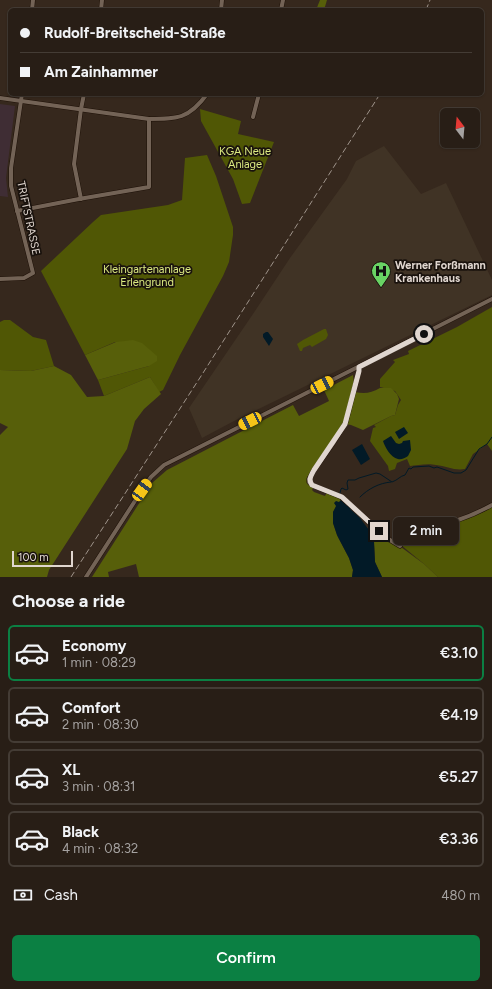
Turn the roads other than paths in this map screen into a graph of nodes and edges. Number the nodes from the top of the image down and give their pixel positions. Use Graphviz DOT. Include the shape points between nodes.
graph roads {
  1 [pos="22,96"];
  2 [pos="84,96"];
  3 [pos="204,96"];
  4 [pos="258,96"];
  5 [pos="0,98"];
  6 [pos="21,101"];
  7 [pos="81,109"];
  8 [pos="253,117"];
  9 [pos="149,119"];
  10 [pos="81,198"];
  11 [pos="17,211"];
  12 [pos="0,279"];
  13 [pos="492,299"];
  14 [pos="359,367"];
  15 [pos="492,505"];
  16 [pos="86,577"];
  1 -- 6 [label="street, TRIFTSTRASSE"];
  2 -- 7 [label="street"];
  3 -- 9 [label="street" via="195,108 178,118"];
  4 -- 8 [label="street"];
  5 -- 6 [label="street"];
  6 -- 7 [label="street"];
  6 -- 11 [label="street, TRIFTSTRASSE" via="11,168 11,186"];
  7 -- 9 [label="street"];
  7 -- 10 [label="street" via="74,164"];
  9 -- 10 [label="street" via="149,187"];
  10 -- 11 [label="street"];
  11 -- 12 [label="street, TRIFTSTRASSE" via="32,274 24,278"];
  13 -- 14 [label="street"];
  14 -- 15 [label="street" via="345,424 314,470 310,479 312,485 342,497 400,546 412,532 457,520"];
  14 -- 16 [label="street" via="164,465 151,477"];
}
